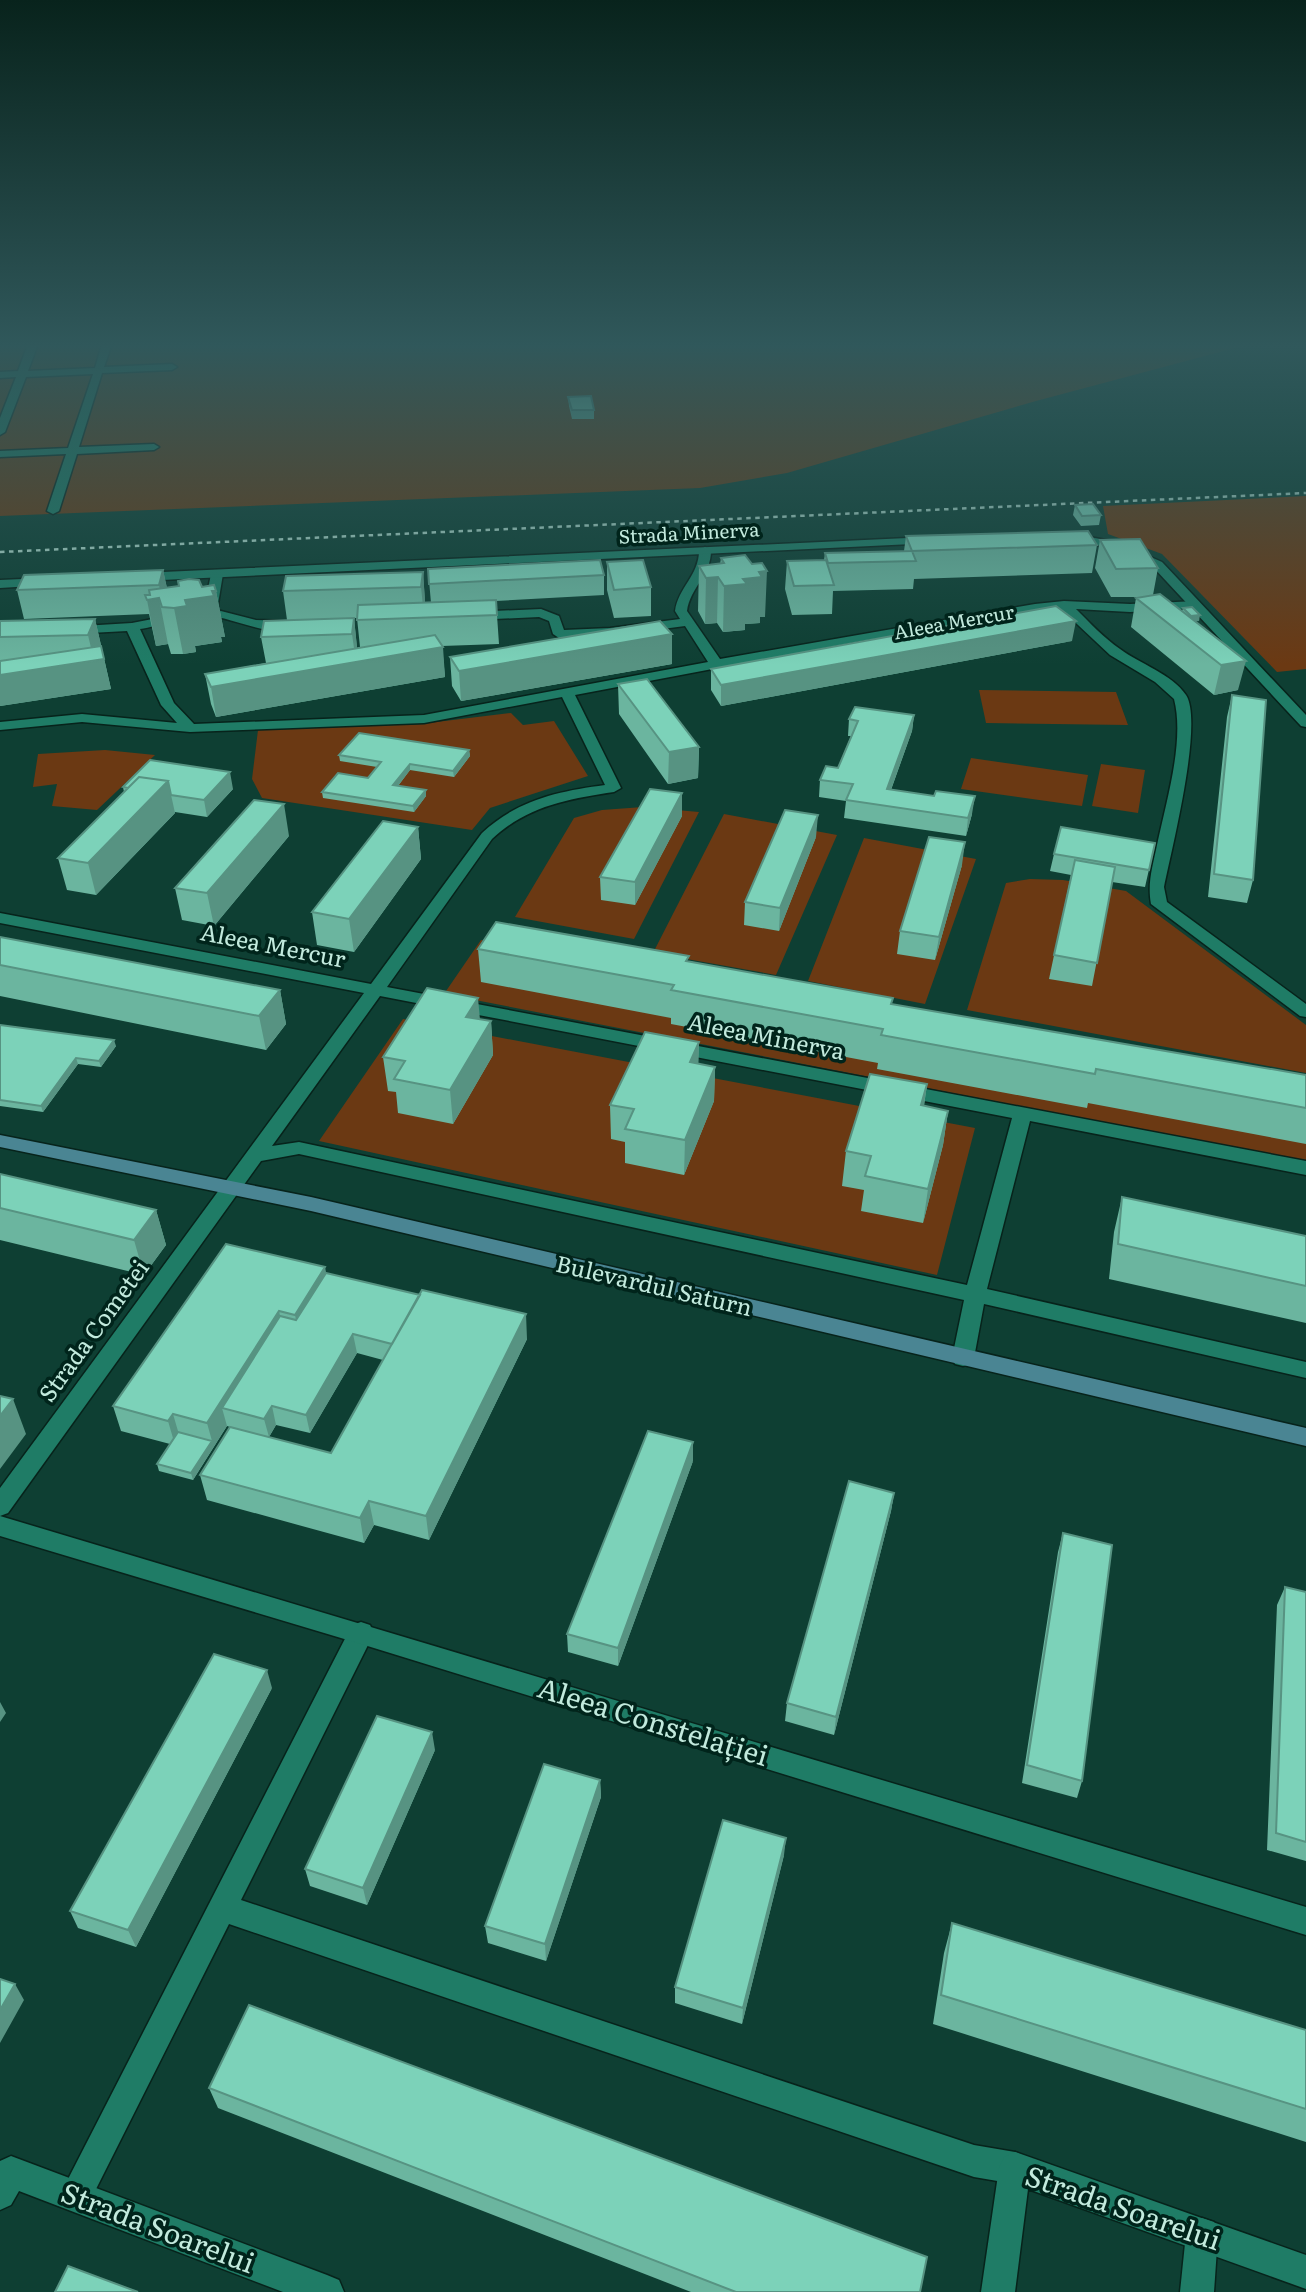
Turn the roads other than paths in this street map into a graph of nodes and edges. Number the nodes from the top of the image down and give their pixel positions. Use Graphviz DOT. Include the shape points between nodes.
graph roads {
  1 [pos="72,451"];
  2 [pos="0,454"];
  3 [pos="53,511"];
  4 [pos="1051,536"];
  5 [pos="947,540"];
  6 [pos="705,551"];
  7 [pos="217,574"];
  8 [pos="134,578"];
  9 [pos="64,581"];
  10 [pos="0,584"];
  11 [pos="1194,604"];
  12 [pos="1064,605"];
  13 [pos="210,612"];
  14 [pos="460,617"];
  15 [pos="686,622"];
  16 [pos="307,624"];
  17 [pos="132,627"];
  18 [pos="63,631"];
  19 [pos="717,665"];
  20 [pos="567,693"];
  21 [pos="1306,723"];
  22 [pos="0,726"];
  23 [pos="190,728"];
  24 [pos="614,788"];
  25 [pos="0,918"];
  26 [pos="376,990"];
  27 [pos="1306,1012"];
  28 [pos="1023,1114"];
  29 [pos="0,1141"];
  30 [pos="253,1156"];
  31 [pos="1306,1168"];
  32 [pos="231,1187"];
  33 [pos="975,1295"];
  34 [pos="964,1358"];
  35 [pos="1306,1370"];
  36 [pos="1306,1437"];
  37 [pos="0,1506"];
  38 [pos="0,1526"];
  39 [pos="362,1633"];
  40 [pos="223,1908"];
  41 [pos="1306,1921"];
  42 [pos="1015,2168"];
  43 [pos="0,2194"];
  44 [pos="76,2196"];
  45 [pos="1202,2234"];
  46 [pos="1306,2272"];
  47 [pos="327,2292"];
  48 [pos="998,2292"];
  49 [pos="1197,2292"];
  1 -- 2 [label="street"];
  1 -- 3 [label="street"];
  4 -- 11 [label="street" via="1113,544 1144,556"];
  5 -- 6 [label="street, Strada Minerva"];
  6 -- 7 [label="street, Strada Minerva"];
  6 -- 15 [label="street" via="705,570 681,601"];
  7 -- 8 [label="street, Strada Minerva"];
  7 -- 13 [label="street"];
  9 -- 10 [label="street"];
  11 -- 12 [label="street, Aleea Mercur" via="1130,608"];
  11 -- 21 [label="street"];
  12 -- 19 [label="street, Aleea Mercur"];
  12 -- 27 [label="street" via="1114,651 1182,700 1185,714 1179,767 1156,887 1159,904"];
  13 -- 16 [label="street" via="256,624"];
  13 -- 17 [label="street"];
  14 -- 15 [label="street" via="541,613 555,620 559,635"];
  15 -- 19 [label="street"];
  17 -- 18 [label="street"];
  17 -- 23 [label="street" via="168,705"];
  19 -- 20 [label="street, Aleea Mercur"];
  20 -- 23 [label="street, Aleea Mercur" via="424,719"];
  20 -- 24 [label="street"];
  22 -- 23 [label="street, Aleea Mercur" via="94,718"];
  24 -- 26 [label="street" via="528,805 499,823"];
  25 -- 26 [label="street, Aleea Mercur"];
  26 -- 28 [label="street, Aleea Minerva"];
  26 -- 30 [label="street, Strada Cometei"];
  28 -- 31 [label="street, Aleea Minerva"];
  28 -- 33 [label="street"];
  29 -- 32 [label="main road, Bulevardul Saturn"];
  30 -- 32 [label="street, Strada Cometei"];
  30 -- 33 [label="street" via="299,1147"];
  32 -- 34 [label="main road, Bulevardul Saturn"];
  32 -- 37 [label="street, Strada Cometei"];
  33 -- 34 [label="street"];
  33 -- 35 [label="street"];
  34 -- 36 [label="main road, Bulevardul Saturn"];
  38 -- 39 [label="street, Aleea Constelației"];
  39 -- 40 [label="street"];
  39 -- 41 [label="street, Aleea Constelației"];
  40 -- 42 [label="street" via="974,2161"];
  40 -- 44 [label="street"];
  42 -- 45 [label="street, Strada Soarelui"];
  42 -- 48 [label="street, Strada Soarelui"];
  43 -- 44 [label="street, Strada Soarelui" via="11,2172"];
  44 -- 47 [label="street, Strada Soarelui"];
  45 -- 46 [label="street, Strada Soarelui"];
  45 -- 49 [label="street"];
}
